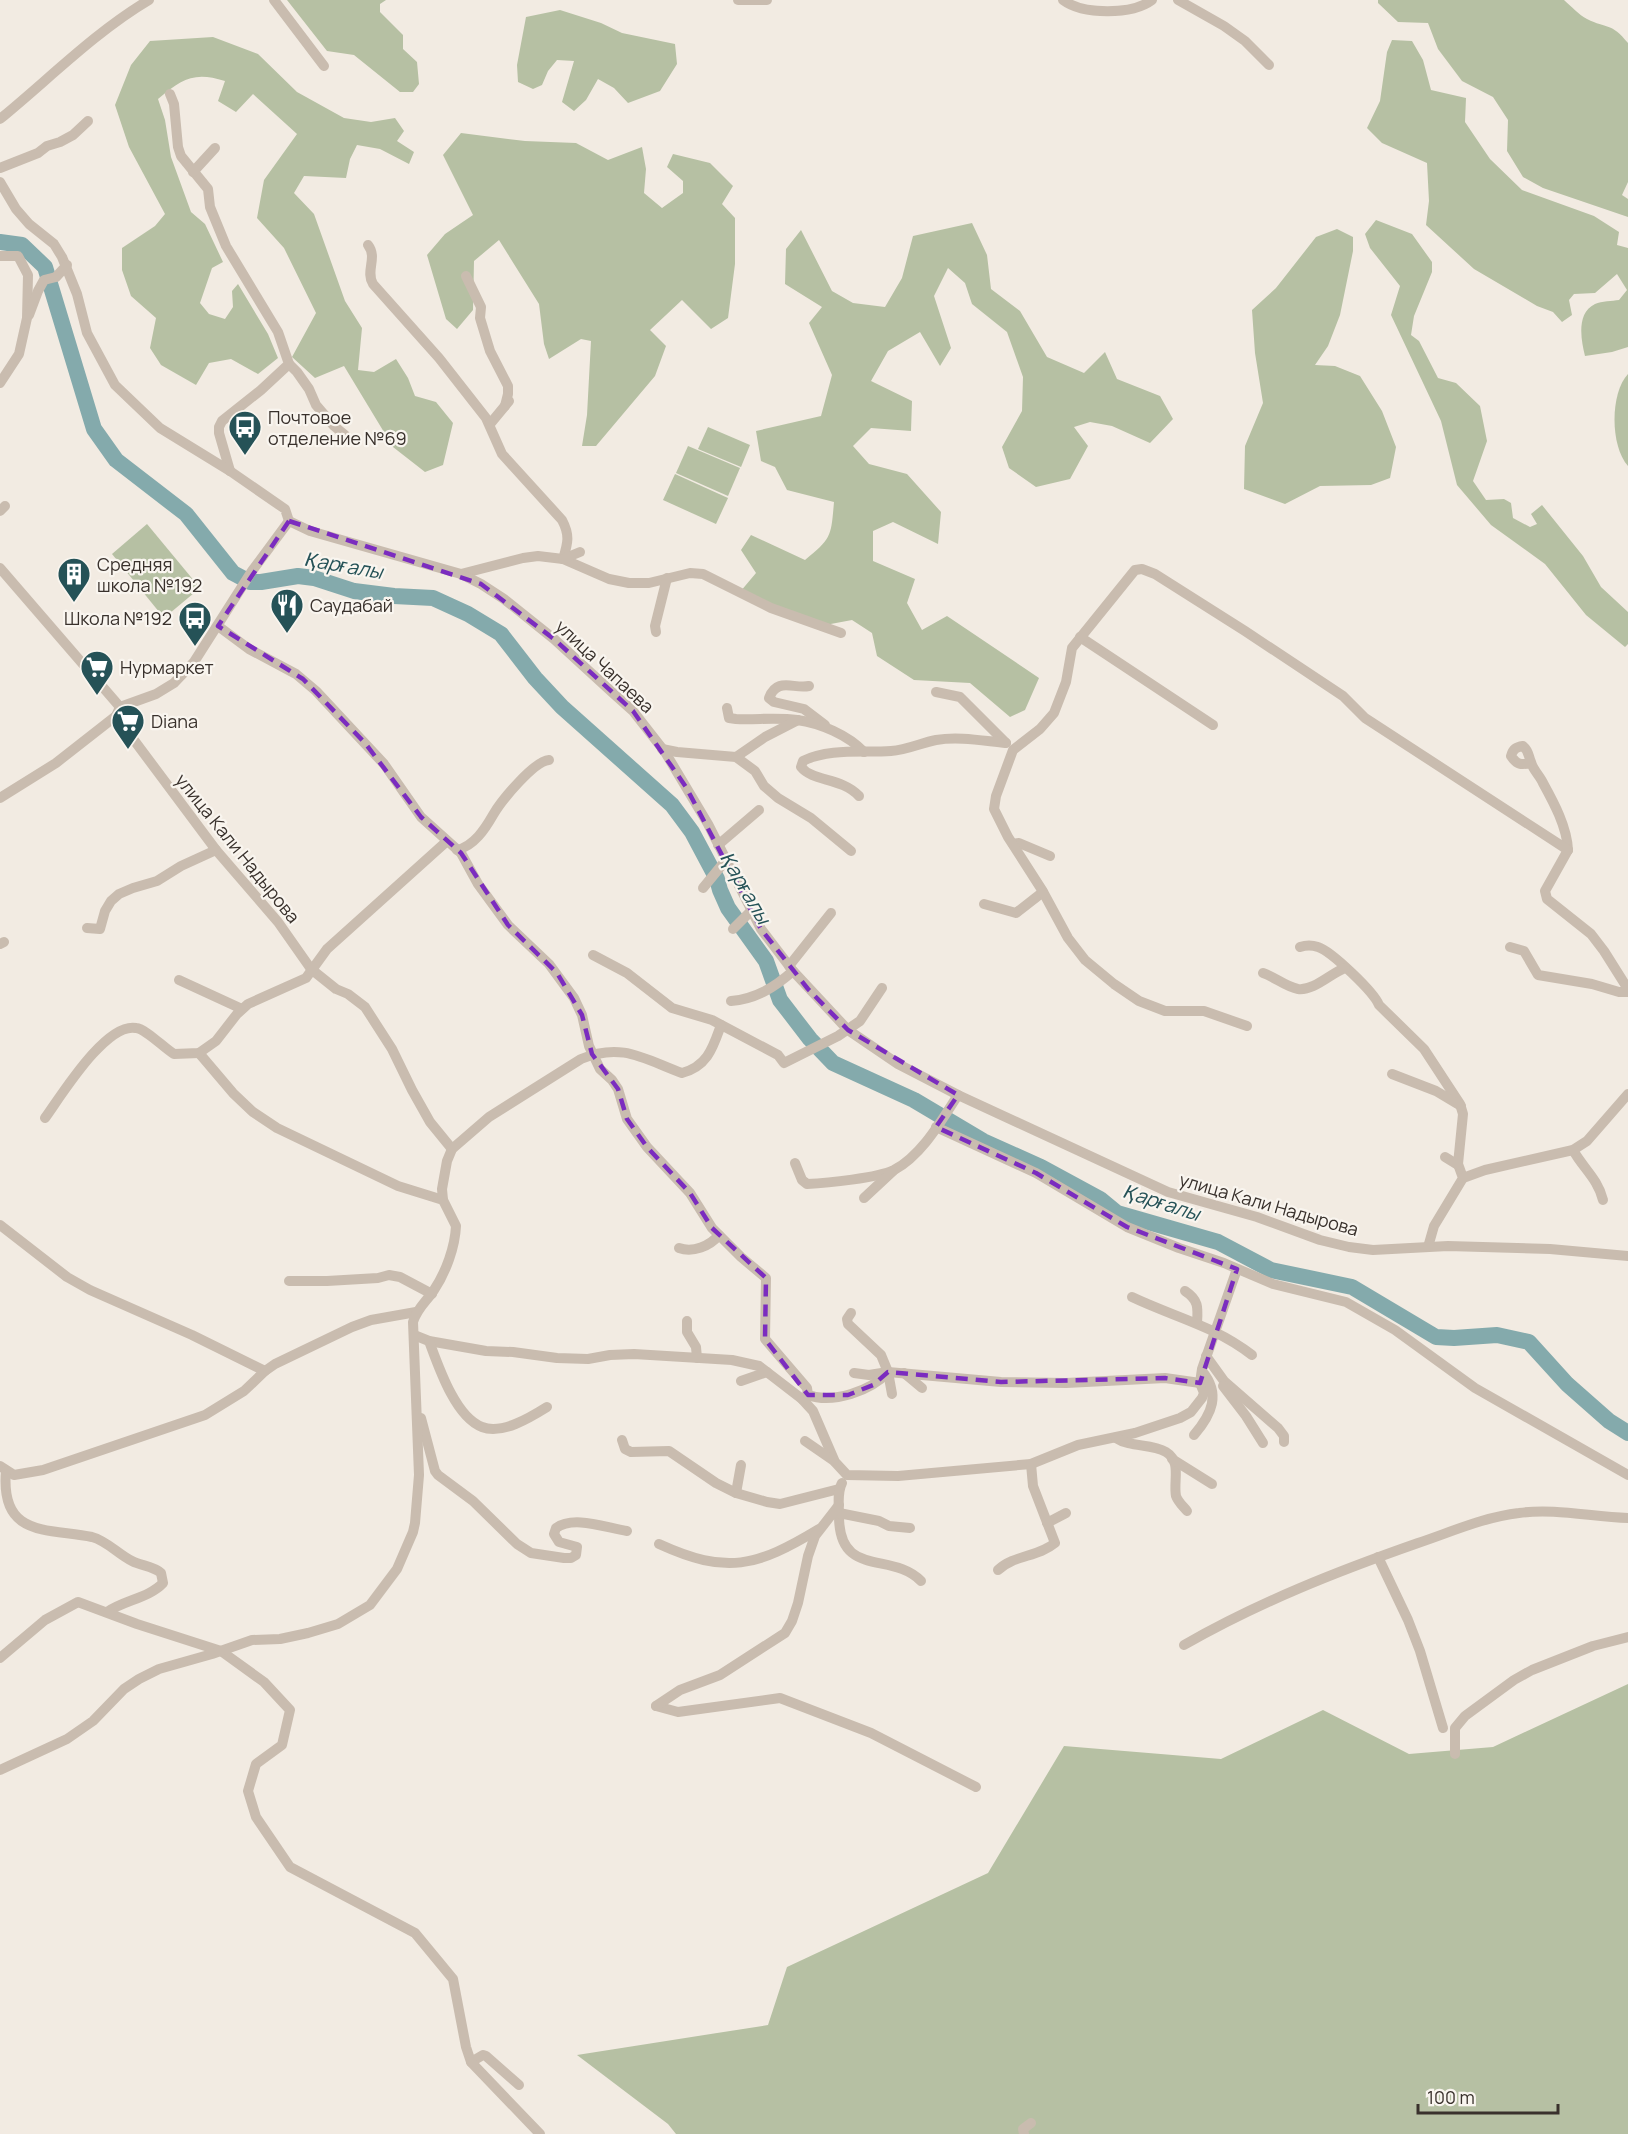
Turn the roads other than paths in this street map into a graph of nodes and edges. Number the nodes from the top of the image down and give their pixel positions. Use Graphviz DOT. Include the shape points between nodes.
graph roads {
  1 [pos="149,0"];
  2 [pos="274,0"];
  3 [pos="738,0"];
  4 [pos="767,0"];
  5 [pos="1063,0"];
  6 [pos="1152,0"];
  7 [pos="1178,0"];
  8 [pos="1269,65"];
  9 [pos="324,66"];
  10 [pos="170,94"];
  11 [pos="0,119"];
  12 [pos="88,121"];
  13 [pos="215,148"];
  14 [pos="0,168"];
  15 [pos="193,172"];
  16 [pos="0,182"];
  17 [pos="368,245"];
  18 [pos="0,256"];
  19 [pos="67,265"];
  20 [pos="466,276"];
  21 [pos="27,318"];
  22 [pos="288,364"];
  23 [pos="4,370"];
  24 [pos="0,383"];
  25 [pos="514,396"];
  26 [pos="505,406"];
  27 [pos="490,424"];
  28 [pos="345,435"];
  29 [pos="230,471"];
  30 [pos="289,521"];
  31 [pos="580,552"];
  32 [pos="563,559"];
  33 [pos="0,568"];
  34 [pos="461,574"];
  35 [pos="667,578"];
  36 [pos="218,626"];
  37 [pos="656,632"];
  38 [pos="841,633"];
  39 [pos="1080,637"];
  40 [pos="809,686"];
  41 [pos="936,692"];
  42 [pos="727,708"];
  43 [pos="118,712"];
  44 [pos="799,720"];
  45 [pos="1213,725"];
  46 [pos="830,730"];
  47 [pos="1010,746"];
  48 [pos="662,749"];
  49 [pos="864,752"];
  50 [pos="736,757"];
  51 [pos="549,760"];
  52 [pos="1531,763"];
  53 [pos="859,796"];
  54 [pos="0,798"];
  55 [pos="759,810"];
  56 [pos="446,842"];
  57 [pos="1012,844"];
  58 [pos="718,846"];
  59 [pos="216,850"];
  60 [pos="457,850"];
  61 [pos="1568,850"];
  62 [pos="851,851"];
  63 [pos="1050,856"];
  64 [pos="723,865"];
  65 [pos="706,884"];
  66 [pos="1043,892"];
  67 [pos="984,904"];
  68 [pos="752,910"];
  69 [pos="831,913"];
  70 [pos="87,928"];
  71 [pos="733,929"];
  72 [pos="1300,947"];
  73 [pos="1510,947"];
  74 [pos="593,955"];
  75 [pos="791,968"];
  76 [pos="1345,968"];
  77 [pos="311,969"];
  78 [pos="1263,973"];
  79 [pos="179,980"];
  80 [pos="882,988"];
  81 [pos="1628,990"];
  82 [pos="731,1001"];
  83 [pos="242,1009"];
  84 [pos="722,1025"];
  85 [pos="1247,1026"];
  86 [pos="848,1030"];
  87 [pos="199,1053"];
  88 [pos="592,1054"];
  89 [pos="1392,1074"];
  90 [pos="1628,1094"];
  91 [pos="958,1095"];
  92 [pos="1461,1107"];
  93 [pos="45,1118"];
  94 [pos="937,1125"];
  95 [pos="452,1149"];
  96 [pos="1573,1150"];
  97 [pos="1445,1157"];
  98 [pos="795,1163"];
  99 [pos="1458,1165"];
  100 [pos="893,1170"];
  101 [pos="1463,1178"];
  102 [pos="864,1198"];
  103 [pos="443,1200"];
  104 [pos="1603,1200"];
  105 [pos="0,1225"];
  106 [pos="719,1235"];
  107 [pos="1428,1247"];
  108 [pos="679,1248"];
  109 [pos="1628,1256"];
  110 [pos="1237,1269"];
  111 [pos="289,1281"];
  112 [pos="1185,1291"];
  113 [pos="432,1294"];
  114 [pos="1132,1297"];
  115 [pos="416,1312"];
  116 [pos="850,1313"];
  117 [pos="687,1321"];
  118 [pos="1197,1323"];
  119 [pos="1215,1331"];
  120 [pos="414,1335"];
  121 [pos="429,1341"];
  122 [pos="523,1345"];
  123 [pos="499,1352"];
  124 [pos="1252,1355"];
  125 [pos="1206,1356"];
  126 [pos="697,1358"];
  127 [pos="265,1371"];
  128 [pos="1202,1371"];
  129 [pos="767,1372"];
  130 [pos="888,1372"];
  131 [pos="854,1373"];
  132 [pos="903,1373"];
  133 [pos="1218,1375"];
  134 [pos="741,1381"];
  135 [pos="1200,1383"];
  136 [pos="922,1388"];
  137 [pos="892,1394"];
  138 [pos="805,1397"];
  139 [pos="547,1407"];
  140 [pos="418,1412"];
  141 [pos="1194,1435"];
  142 [pos="1116,1438"];
  143 [pos="622,1440"];
  144 [pos="805,1441"];
  145 [pos="1284,1442"];
  146 [pos="1263,1443"];
  147 [pos="1173,1459"];
  148 [pos="835,1462"];
  149 [pos="1031,1464"];
  150 [pos="741,1465"];
  151 [pos="3,1469"];
  152 [pos="847,1475"];
  153 [pos="1628,1476"];
  154 [pos="1212,1484"];
  155 [pos="839,1489"];
  156 [pos="736,1493"];
  157 [pos="839,1509"];
  158 [pos="1187,1511"];
  159 [pos="1066,1514"];
  160 [pos="1628,1518"];
  161 [pos="1047,1523"];
  162 [pos="910,1528"];
  163 [pos="819,1529"];
  164 [pos="627,1531"];
  165 [pos="658,1544"];
  166 [pos="1378,1557"];
  167 [pos="998,1570"];
  168 [pos="921,1581"];
  169 [pos="107,1612"];
  170 [pos="1628,1637"];
  171 [pos="1184,1645"];
  172 [pos="222,1651"];
  173 [pos="0,1658"];
  174 [pos="1443,1728"];
  175 [pos="1455,1754"];
  176 [pos="0,1770"];
  177 [pos="976,1787"];
  178 [pos="471,2062"];
  179 [pos="519,2085"];
  180 [pos="1031,2123"];
  181 [pos="540,2134"];
  182 [pos="1024,2134"];
  1 -- 11 [label="street" via="70,59"];
  2 -- 9 [label="street"];
  3 -- 4 [label="street"];
  5 -- 6 [label="street" via="1073,8 1113,11"];
  7 -- 8 [label="street" via="1224,26"];
  10 -- 15 [label="street" via="178,147"];
  12 -- 14 [label="street" via="60,142"];
  13 -- 15 [label="street"];
  15 -- 22 [label="street" via="208,189 210,207 226,246 278,332"];
  16 -- 19 [label="street" via="16,208 54,244"];
  17 -- 27 [label="street" via="373,255 369,276 373,284 439,358"];
  18 -- 21 [label="street" via="18,256 25,267"];
  19 -- 21 [label="street" via="56,277 44,280"];
  19 -- 29 [label="street" via="87,333 115,385 160,428"];
  20 -- 26 [label="street" via="481,307 480,318 490,351 507,386"];
  21 -- 23 [label="street" via="19,354"];
  22 -- 28 [label="street" via="309,389 316,405"];
  22 -- 29 [label="street" via="222,421 219,433"];
  23 -- 24 [label="street"];
  25 -- 26 [label="street"];
  26 -- 27 [label="street"];
  27 -- 32 [label="street" via="502,454 568,530"];
  29 -- 30 [label="street" via="285,509"];
  30 -- 34 [label="street, улица Чапаева" via="300,528"];
  30 -- 36 [label="street"];
  31 -- 32 [label="street"];
  32 -- 34 [label="street" via="523,558"];
  32 -- 35 [label="street" via="609,579 629,583"];
  33 -- 43 [label="street, улица Кали Надырова"];
  34 -- 48 [label="street, улица Чапаева" via="504,598 554,639 633,711"];
  35 -- 37 [label="street"];
  35 -- 38 [label="street" via="703,574 771,608"];
  36 -- 43 [label="street" via="194,662 174,682"];
  36 -- 56 [label="street" via="316,691 384,764 421,818"];
  39 -- 45 [label="street"];
  39 -- 47 [label="street" via="1072,648 1066,682 1054,713 1040,729"];
  39 -- 61 [label="street" via="1135,570 1155,574 1343,696 1365,718"];
  40 -- 46 [label="street" via="777,686 769,698 804,709"];
  41 -- 47 [label="street" via="960,697"];
  42 -- 44 [label="street" via="729,717 736,719"];
  43 -- 54 [label="street" via="56,763"];
  43 -- 59 [label="street, улица Кали Надырова"];
  44 -- 46 [label="street"];
  44 -- 50 [label="street"];
  46 -- 49 [label="street"];
  47 -- 49 [label="street" via="946,740 894,751"];
  47 -- 57 [label="street" via="994,809"];
  48 -- 50 [label="street"];
  48 -- 58 [label="street, улица Чапаева"];
  49 -- 53 [label="street" via="810,757 801,767 805,772 852,789"];
  50 -- 62 [label="street" via="755,771 778,798 811,818"];
  51 -- 60 [label="street" via="542,760 530,771 486,828"];
  52 -- 61 [label="street" via="1560,820"];
  55 -- 58 [label="street"];
  56 -- 60 [label="street"];
  56 -- 77 [label="street" via="327,949"];
  57 -- 63 [label="street" via="1019,843"];
  57 -- 66 [label="street"];
  58 -- 64 [label="street, улица Чапаева"];
  59 -- 70 [label="street" via="157,881 118,894 105,911 100,929"];
  59 -- 77 [label="street, улица Кали Надырова" via="278,922"];
  60 -- 88 [label="street" via="508,925 549,964 574,999"];
  61 -- 81 [label="street" via="1545,891 1546,898 1591,934"];
  64 -- 65 [label="street"];
  64 -- 68 [label="street, улица Чапаева"];
  66 -- 67 [label="street" via="1016,913"];
  66 -- 85 [label="street" via="1085,960 1139,1001 1165,1011 1204,1011"];
  68 -- 71 [label="street"];
  68 -- 75 [label="street, улица Чапаева" via="761,929"];
  69 -- 75 [label="street"];
  72 -- 76 [label="street" via="1321,948"];
  73 -- 81 [label="street" via="1524,951 1538,975 1619,992"];
  74 -- 84 [label="street" via="627,973 672,1008"];
  75 -- 82 [label="street" via="780,983 766,991"];
  75 -- 86 [label="street, улица Чапаева"];
  76 -- 78 [label="street" via="1308,988 1298,989"];
  76 -- 92 [label="street" via="1424,1049"];
  77 -- 83 [label="street" via="306,978"];
  77 -- 95 [label="street, улица Кали Надырова" via="365,1007 430,1122"];
  79 -- 83 [label="street"];
  80 -- 86 [label="street" via="860,1021"];
  83 -- 87 [label="street" via="216,1041"];
  84 -- 86 [label="street" via="778,1055 784,1063"];
  84 -- 88 [label="street" via="710,1054 682,1073 631,1053"];
  86 -- 91 [label="street, улица Чапаева" via="898,1064"];
  87 -- 93 [label="street" via="174,1054 141,1029 126,1029 86,1061"];
  87 -- 103 [label="street" via="233,1093 277,1128 398,1186"];
  88 -- 95 [label="street" via="489,1118"];
  88 -- 106 [label="street" via="618,1089 627,1119 647,1147 690,1192"];
  89 -- 92 [label="street" via="1436,1091"];
  90 -- 96 [label="street" via="1587,1141"];
  91 -- 94 [label="street"];
  91 -- 107 [label="street, улица Кали Надырова" via="1168,1192 1349,1247"];
  92 -- 99 [label="street"];
  94 -- 100 [label="street" via="913,1156"];
  94 -- 110 [label="street" via="1036,1173 1126,1227"];
  95 -- 103 [label="street" via="443,1176"];
  96 -- 101 [label="street"];
  96 -- 104 [label="street" via="1593,1176"];
  97 -- 99 [label="street"];
  98 -- 100 [label="street" via="807,1184"];
  99 -- 101 [label="street"];
  100 -- 102 [label="street"];
  101 -- 107 [label="street" via="1434,1226"];
  103 -- 113 [label="street" via="456,1231 447,1265"];
  105 -- 127 [label="street" via="90,1290"];
  106 -- 108 [label="street" via="710,1244"];
  106 -- 138 [label="street" via="766,1278 765,1339 807,1388"];
  107 -- 109 [label="street, улица Кали Надырова" via="1550,1249"];
  110 -- 119 [label="street"];
  110 -- 153 [label="street" via="1367,1312 1475,1388"];
  111 -- 113 [label="street" via="389,1275"];
  112 -- 118 [label="street" via="1198,1303"];
  113 -- 115 [label="street"];
  114 -- 118 [label="street"];
  115 -- 120 [label="street"];
  115 -- 127 [label="street" via="352,1327"];
  116 -- 130 [label="street" via="848,1324 881,1355"];
  117 -- 126 [label="street"];
  118 -- 119 [label="street"];
  119 -- 124 [label="street"];
  119 -- 125 [label="street"];
  120 -- 121 [label="street"];
  120 -- 140 [label="street"];
  121 -- 123 [label="street"];
  121 -- 139 [label="street" via="450,1390 464,1412 482,1427 512,1426"];
  122 -- 123 [label="street"];
  123 -- 126 [label="street" via="576,1359 628,1354"];
  125 -- 128 [label="street"];
  125 -- 133 [label="street"];
  126 -- 129 [label="street" via="732,1360 759,1366"];
  127 -- 151 [label="street" via="244,1391 204,1415 43,1470 14,1475"];
  128 -- 135 [label="street"];
  128 -- 141 [label="street" via="1213,1388 1212,1397 1204,1421"];
  129 -- 134 [label="street"];
  129 -- 138 [label="street"];
  130 -- 131 [label="street"];
  130 -- 132 [label="street"];
  130 -- 137 [label="street"];
  130 -- 138 [label="street" via="873,1385 848,1395"];
  132 -- 135 [label="street" via="1001,1382 1165,1377"];
  132 -- 136 [label="street"];
  133 -- 145 [label="street" via="1278,1428"];
  133 -- 146 [label="street"];
  135 -- 142 [label="street" via="1204,1393 1191,1412"];
  138 -- 148 [label="street"];
  140 -- 164 [label="street" via="438,1476 531,1552 564,1558 576,1555 577,1547 559,1542 554,1534 556,1528 567,1522"];
  140 -- 172 [label="street" via="419,1475 413,1532 384,1588 370,1605 338,1624 290,1637 252,1640"];
  142 -- 147 [label="street" via="1158,1448"];
  142 -- 149 [label="street" via="1078,1445"];
  143 -- 156 [label="street" via="631,1452 669,1451"];
  144 -- 148 [label="street"];
  147 -- 154 [label="street"];
  147 -- 158 [label="street" via="1177,1499"];
  148 -- 152 [label="street"];
  149 -- 152 [label="street" via="898,1476"];
  149 -- 161 [label="street" via="1033,1486"];
  150 -- 156 [label="street"];
  151 -- 169 [label="street" via="12,1515 21,1522 42,1531 93,1538 161,1573 163,1583 158,1588"];
  152 -- 155 [label="street"];
  155 -- 156 [label="street" via="780,1504"];
  155 -- 157 [label="street"];
  157 -- 162 [label="street" via="889,1526"];
  157 -- 163 [label="street"];
  157 -- 168 [label="street" via="840,1533 846,1546 868,1562 904,1568"];
  159 -- 161 [label="street"];
  160 -- 166 [label="street" via="1550,1511 1516,1513 1462,1527"];
  161 -- 167 [label="street" via="1055,1544 1012,1560"];
  163 -- 165 [label="street" via="773,1554 734,1564 687,1557"];
  163 -- 177 [label="street" via="811,1545 798,1604 785,1632 720,1675 680,1690 656,1706 678,1713 780,1698 871,1733"];
  166 -- 171 [label="street" via="1279,1596"];
  166 -- 174 [label="street" via="1420,1651"];
  169 -- 172 [label="street"];
  169 -- 173 [label="street" via="78,1602 45,1620"];
  170 -- 175 [label="street" via="1593,1646 1514,1680 1455,1728"];
  172 -- 176 [label="street" via="139,1678 83,1729"];
  172 -- 178 [label="street" via="264,1682 290,1710 282,1745 256,1764 248,1791 256,1817 290,1867 415,1933 453,1979"];
  178 -- 179 [label="street" via="486,2056"];
  178 -- 181 [label="street"];
  180 -- 182 [label="street" via="1023,2129"];
}
